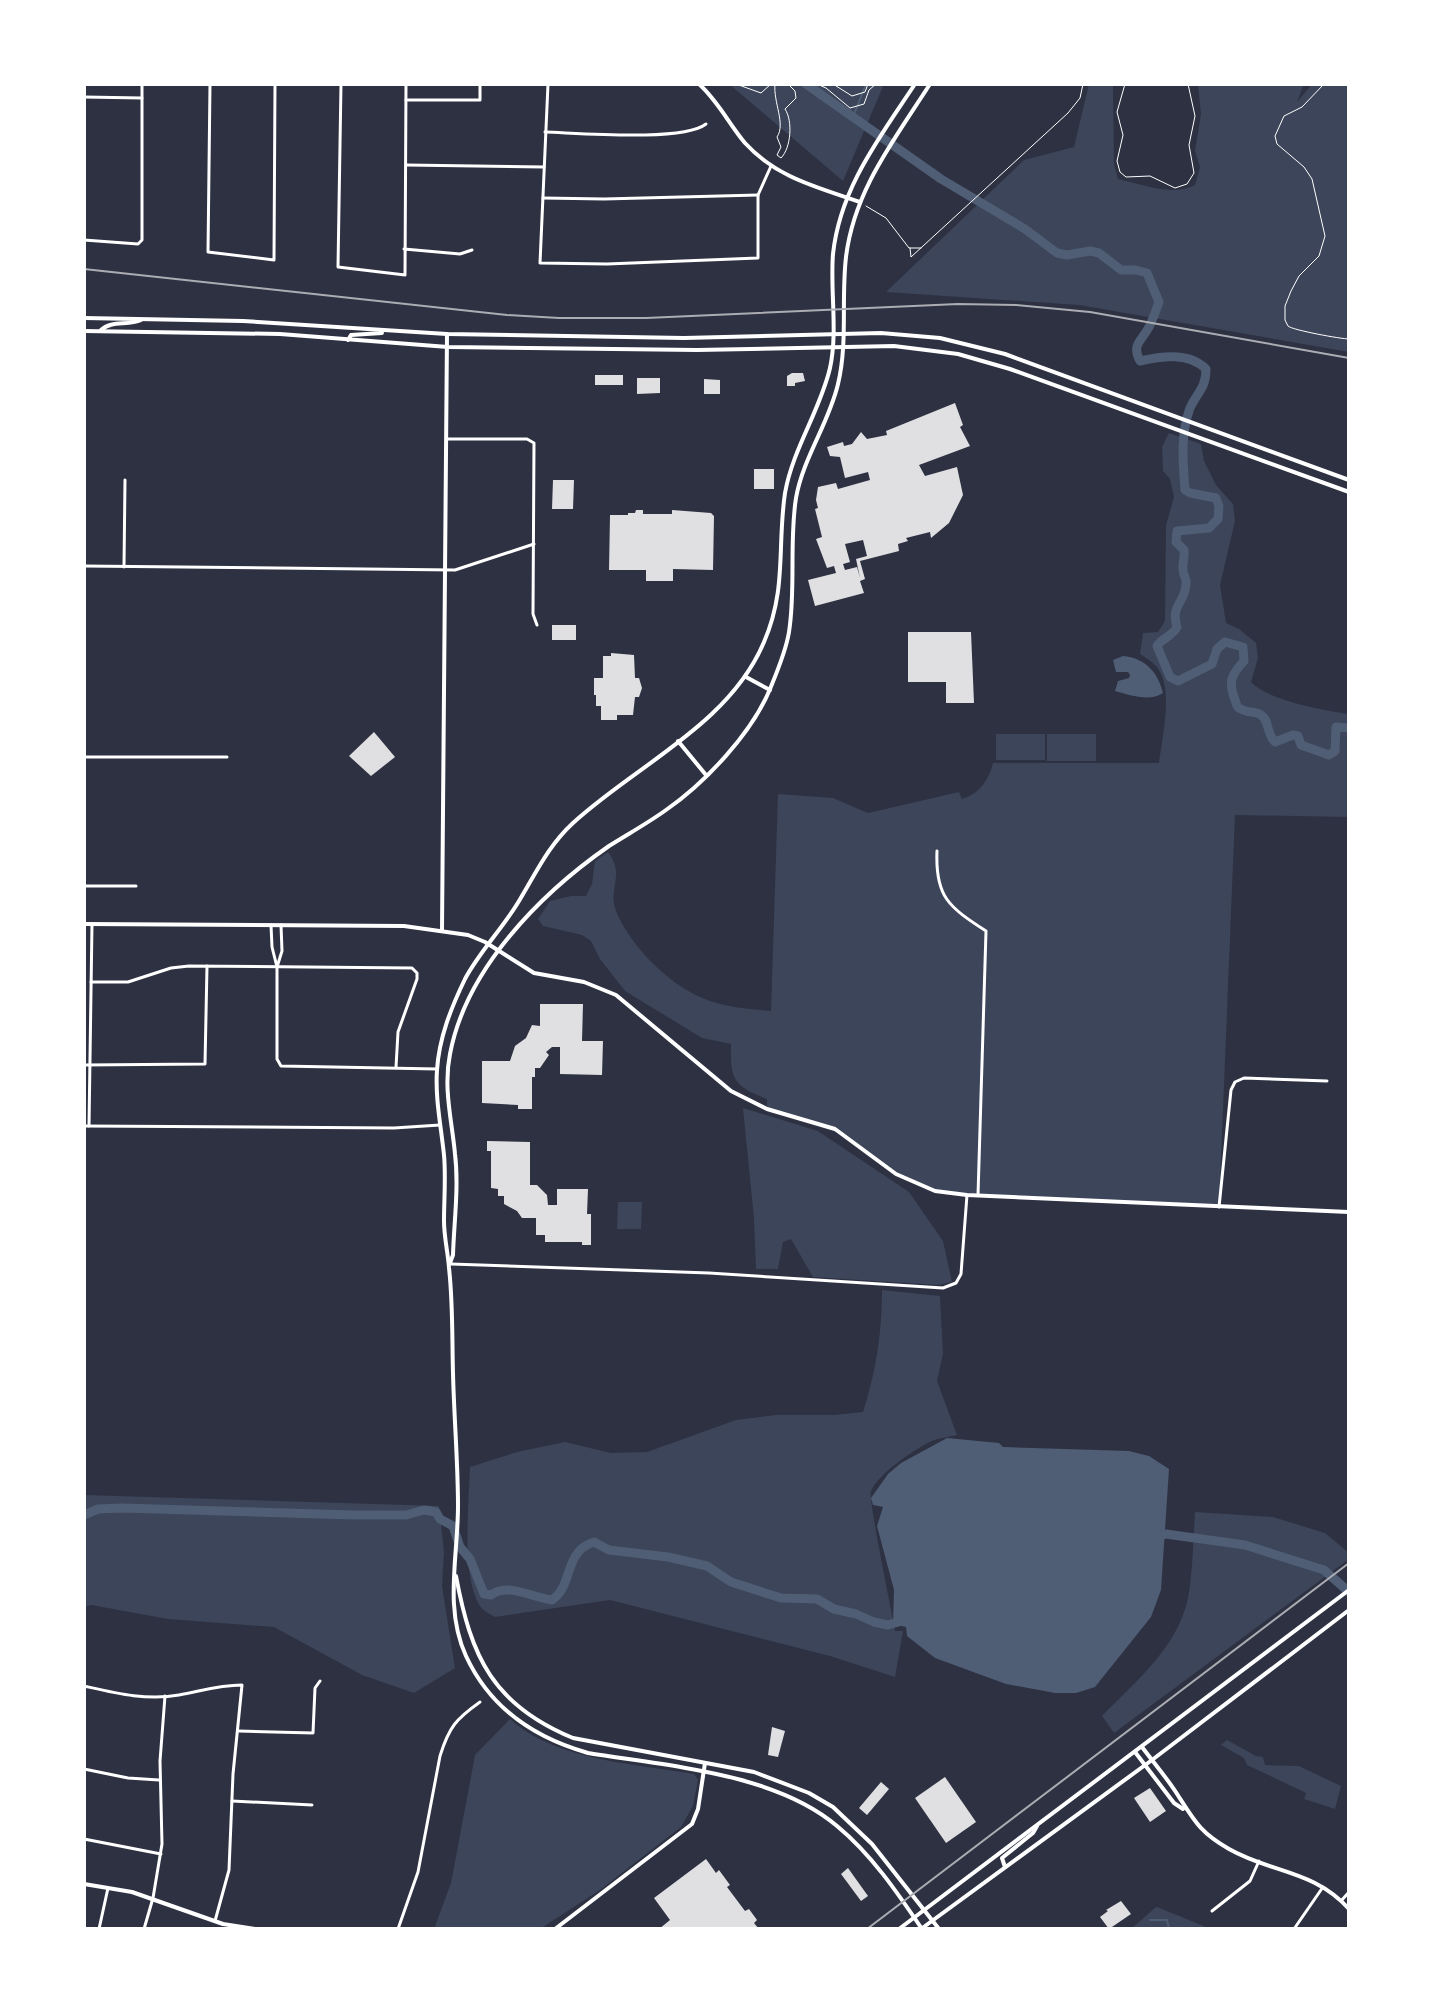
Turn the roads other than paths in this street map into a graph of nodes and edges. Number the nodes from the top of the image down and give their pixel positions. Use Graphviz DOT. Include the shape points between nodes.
graph roads {
  1 [pos="142,84"];
  2 [pos="210,84"];
  3 [pos="275,84"];
  4 [pos="341,84"];
  5 [pos="406,84"];
  6 [pos="480,84"];
  7 [pos="548,84"];
  8 [pos="699,84"];
  9 [pos="915,84"];
  10 [pos="930,84"];
  11 [pos="84,97"];
  12 [pos="142,98"];
  13 [pos="406,100"];
  14 [pos="706,124"];
  15 [pos="545,132"];
  16 [pos="406,165"];
  17 [pos="771,166"];
  18 [pos="544,167"];
  19 [pos="758,195"];
  20 [pos="847,197"];
  21 [pos="543,198"];
  22 [pos="860,202"];
  23 [pos="84,240"];
  24 [pos="404,249"];
  25 [pos="472,250"];
  26 [pos="84,318"];
  27 [pos="143,319"];
  28 [pos="84,331"];
  29 [pos="100,331"];
  30 [pos="389,331"];
  31 [pos="447,334"];
  32 [pos="832,334"];
  33 [pos="845,334"];
  34 [pos="575,335"];
  35 [pos="348,340"];
  36 [pos="832,346"];
  37 [pos="845,346"];
  38 [pos="448,347"];
  39 [pos="575,349"];
  40 [pos="1046,368"];
  41 [pos="1041,380"];
  42 [pos="811,418"];
  43 [pos="824,423"];
  44 [pos="447,439"];
  45 [pos="125,480"];
  46 [pos="1349,480"];
  47 [pos="1349,492"];
  48 [pos="785,496"];
  49 [pos="796,497"];
  50 [pos="534,544"];
  51 [pos="84,566"];
  52 [pos="124,567"];
  53 [pos="445,570"];
  54 [pos="782,575"];
  55 [pos="793,575"];
  56 [pos="537,625"];
  57 [pos="746,677"];
  58 [pos="770,690"];
  59 [pos="678,741"];
  60 [pos="84,757"];
  61 [pos="227,757"];
  62 [pos="706,775"];
  63 [pos="937,851"];
  64 [pos="84,886"];
  65 [pos="136,886"];
  66 [pos="84,924"];
  67 [pos="92,924"];
  68 [pos="271,925"];
  69 [pos="281,925"];
  70 [pos="442,930"];
  71 [pos="488,944"];
  72 [pos="497,950"];
  73 [pos="207,966"];
  74 [pos="277,967"];
  75 [pos="91,982"];
  76 [pos="84,1065"];
  77 [pos="90,1065"];
  78 [pos="396,1067"];
  79 [pos="437,1069"];
  80 [pos="447,1071"];
  81 [pos="1327,1081"];
  82 [pos="440,1125"];
  83 [pos="86,1126"];
  84 [pos="452,1137"];
  85 [pos="442,1138"];
  86 [pos="967,1195"];
  87 [pos="978,1195"];
  88 [pos="1219,1207"];
  89 [pos="1349,1212"];
  90 [pos="449,1264"];
  91 [pos="455,1573"];
  92 [pos="1349,1590"];
  93 [pos="1349,1610"];
  94 [pos="320,1681"];
  95 [pos="84,1686"];
  96 [pos="165,1696"];
  97 [pos="480,1702"];
  98 [pos="239,1731"];
  99 [pos="1142,1747"];
  100 [pos="1135,1752"];
  101 [pos="1152,1760"];
  102 [pos="705,1763"];
  103 [pos="1145,1765"];
  104 [pos="84,1769"];
  105 [pos="704,1773"];
  106 [pos="160,1780"];
  107 [pos="786,1782"];
  108 [pos="1173,1789"];
  109 [pos="778,1791"];
  110 [pos="1167,1794"];
  111 [pos="232,1801"];
  112 [pos="312,1805"];
  113 [pos="1185,1810"];
  114 [pos="1038,1824"];
  115 [pos="863,1834"];
  116 [pos="84,1839"];
  117 [pos="854,1842"];
  118 [pos="161,1854"];
  119 [pos="1259,1861"];
  120 [pos="1005,1867"];
  121 [pos="84,1884"];
  122 [pos="1323,1887"];
  123 [pos="108,1888"];
  124 [pos="1349,1892"];
  125 [pos="153,1898"];
  126 [pos="1341,1901"];
  127 [pos="1349,1909"];
  128 [pos="924,1910"];
  129 [pos="1212,1911"];
  130 [pos="914,1918"];
  131 [pos="215,1921"];
  132 [pos="933,1921"];
  133 [pos="320,1928"];
  134 [pos="99,1929"];
  135 [pos="144,1929"];
  136 [pos="255,1929"];
  137 [pos="299,1929"];
  138 [pos="358,1929"];
  139 [pos="398,1929"];
  140 [pos="555,1929"];
  141 [pos="899,1929"];
  142 [pos="921,1929"];
  143 [pos="939,1929"];
  144 [pos="1294,1929"];
  1 -- 12 [label="street"];
  2 -- 3 [label="street" via="208,252 274,260"];
  4 -- 24 [label="street" via="338,267 405,275"];
  5 -- 13 [label="street"];
  6 -- 13 [label="street" via="480,100"];
  7 -- 15 [label="street"];
  8 -- 17 [label="main road"];
  9 -- 20 [label="main road"];
  10 -- 22 [label="main road"];
  11 -- 12 [label="street"];
  12 -- 23 [label="street" via="140,243"];
  13 -- 16 [label="street"];
  14 -- 15 [label="street" via="697,131 645,134"];
  15 -- 18 [label="street"];
  16 -- 18 [label="street"];
  16 -- 24 [label="street"];
  17 -- 19 [label="street"];
  17 -- 20 [label="main road" via="799,182"];
  18 -- 21 [label="street"];
  19 -- 21 [label="street"];
  19 -- 21 [label="street" via="758,258 636,264 540,263"];
  20 -- 22 [label="main road"];
  20 -- 32 [label="main road" via="833,258"];
  22 -- 33 [label="main road" via="846,259"];
  24 -- 25 [label="street" via="460,254"];
  26 -- 27 [label="main road"];
  27 -- 29 [label="main road"];
  27 -- 30 [label="main road"];
  28 -- 29 [label="main road"];
  29 -- 35 [label="main road"];
  30 -- 31 [label="main road"];
  30 -- 35 [label="main road" via="357,333"];
  31 -- 34 [label="main road"];
  31 -- 38 [label="main road"];
  32 -- 33 [label="main road"];
  32 -- 34 [label="main road"];
  32 -- 36 [label="main road"];
  33 -- 37 [label="main road"];
  33 -- 40 [label="main road" via="940,338"];
  34 -- 39 [label="main road"];
  35 -- 38 [label="main road"];
  36 -- 37 [label="main road"];
  36 -- 39 [label="main road"];
  36 -- 42 [label="main road" via="827,380"];
  37 -- 41 [label="main road" via="945,352"];
  37 -- 43 [label="main road"];
  38 -- 39 [label="main road"];
  38 -- 44 [label="main road"];
  40 -- 41 [label="main road"];
  40 -- 46 [label="main road"];
  41 -- 47 [label="main road"];
  42 -- 43 [label="main road"];
  42 -- 48 [label="main road"];
  43 -- 49 [label="main road"];
  44 -- 50 [label="street" via="534,443"];
  44 -- 53 [label="main road"];
  45 -- 52 [label="street"];
  48 -- 49 [label="main road"];
  48 -- 54 [label="main road"];
  49 -- 55 [label="main road"];
  50 -- 53 [label="street"];
  50 -- 56 [label="street"];
  51 -- 52 [label="street"];
  52 -- 53 [label="street"];
  53 -- 70 [label="main road"];
  54 -- 55 [label="main road"];
  54 -- 57 [label="main road" via="766,639"];
  55 -- 58 [label="main road" via="789,635"];
  57 -- 58 [label="main road"];
  57 -- 59 [label="main road"];
  58 -- 62 [label="main road" via="745,733"];
  59 -- 62 [label="main road"];
  59 -- 71 [label="main road" via="564,832"];
  60 -- 61 [label="street"];
  62 -- 72 [label="main road" via="668,809 566,878"];
  63 -- 87 [label="street" via="941,890 954,908 986,931"];
  64 -- 65 [label="street"];
  66 -- 67 [label="main road"];
  67 -- 68 [label="main road"];
  67 -- 75 [label="street"];
  68 -- 69 [label="main road"];
  68 -- 74 [label="street"];
  69 -- 70 [label="main road"];
  69 -- 74 [label="street"];
  70 -- 71 [label="main road"];
  71 -- 72 [label="main road"];
  71 -- 79 [label="main road" via="447,1020"];
  72 -- 80 [label="main road" via="459,1018"];
  72 -- 86 [label="main road" via="534,973 584,982 616,995 731,1091 767,1109 835,1129 896,1174 935,1191"];
  73 -- 74 [label="street"];
  73 -- 75 [label="street" via="171,968 128,982"];
  73 -- 77 [label="street" via="205,1064"];
  74 -- 78 [label="street" via="278,1064"];
  74 -- 78 [label="street" via="412,968 417,973 397,1037"];
  75 -- 77 [label="street"];
  76 -- 77 [label="street"];
  77 -- 83 [label="street"];
  78 -- 79 [label="street"];
  79 -- 80 [label="main road"];
  79 -- 82 [label="main road"];
  80 -- 84 [label="main road"];
  81 -- 88 [label="street" via="1235,1082"];
  82 -- 83 [label="street"];
  82 -- 85 [label="main road"];
  84 -- 85 [label="main road"];
  84 -- 90 [label="main road" via="455,1206"];
  85 -- 90 [label="main road"];
  86 -- 87 [label="main road"];
  86 -- 90 [label="street" via="961,1274 956,1283 943,1288"];
  87 -- 88 [label="main road"];
  88 -- 89 [label="main road"];
  90 -- 91 [label="main road" via="458,1506"];
  91 -- 102 [label="main road" via="476,1653 491,1678 527,1714 573,1738"];
  91 -- 105 [label="main road" via="453,1611 465,1653 490,1695 513,1716 562,1746"];
  92 -- 99 [label="main road"];
  93 -- 101 [label="main road"];
  94 -- 98 [label="street" via="315,1688 313,1733"];
  95 -- 96 [label="street" via="140,1697"];
  96 -- 98 [label="street" via="242,1685"];
  96 -- 106 [label="street"];
  97 -- 139 [label="street" via="456,1719 445,1739 418,1872"];
  98 -- 111 [label="street"];
  99 -- 100 [label="main road"];
  99 -- 101 [label="main road"];
  100 -- 103 [label="main road"];
  100 -- 114 [label="main road"];
  101 -- 103 [label="main road"];
  101 -- 108 [label="main road"];
  102 -- 105 [label="main road"];
  102 -- 107 [label="main road"];
  103 -- 110 [label="main road"];
  103 -- 120 [label="main road"];
  104 -- 106 [label="street"];
  105 -- 109 [label="main road"];
  105 -- 140 [label="main road" via="692,1824"];
  106 -- 118 [label="street"];
  107 -- 109 [label="main road"];
  107 -- 115 [label="main road" via="833,1807"];
  108 -- 110 [label="main road"];
  108 -- 113 [label="main road"];
  109 -- 117 [label="main road" via="806,1804"];
  110 -- 113 [label="main road"];
  111 -- 112 [label="street"];
  111 -- 131 [label="street" via="229,1870"];
  113 -- 119 [label="main road" via="1218,1843"];
  114 -- 120 [label="main road" via="1002,1858"];
  114 -- 128 [label="main road"];
  115 -- 117 [label="main road"];
  115 -- 128 [label="main road"];
  116 -- 118 [label="street"];
  117 -- 130 [label="main road"];
  118 -- 125 [label="street"];
  119 -- 122 [label="main road"];
  119 -- 129 [label="street" via="1250,1881"];
  120 -- 132 [label="main road"];
  121 -- 123 [label="main road"];
  122 -- 126 [label="main road"];
  122 -- 144 [label="street"];
  123 -- 125 [label="main road"];
  123 -- 134 [label="street"];
  124 -- 126 [label="street"];
  125 -- 131 [label="main road"];
  125 -- 135 [label="street"];
  126 -- 127 [label="main road"];
  128 -- 130 [label="main road"];
  128 -- 132 [label="main road"];
  130 -- 141 [label="main road"];
  130 -- 142 [label="main road"];
  131 -- 136 [label="main road"];
  132 -- 142 [label="main road"];
  132 -- 143 [label="main road"];
  133 -- 137 [label="main road"];
  133 -- 138 [label="main road"];
}
